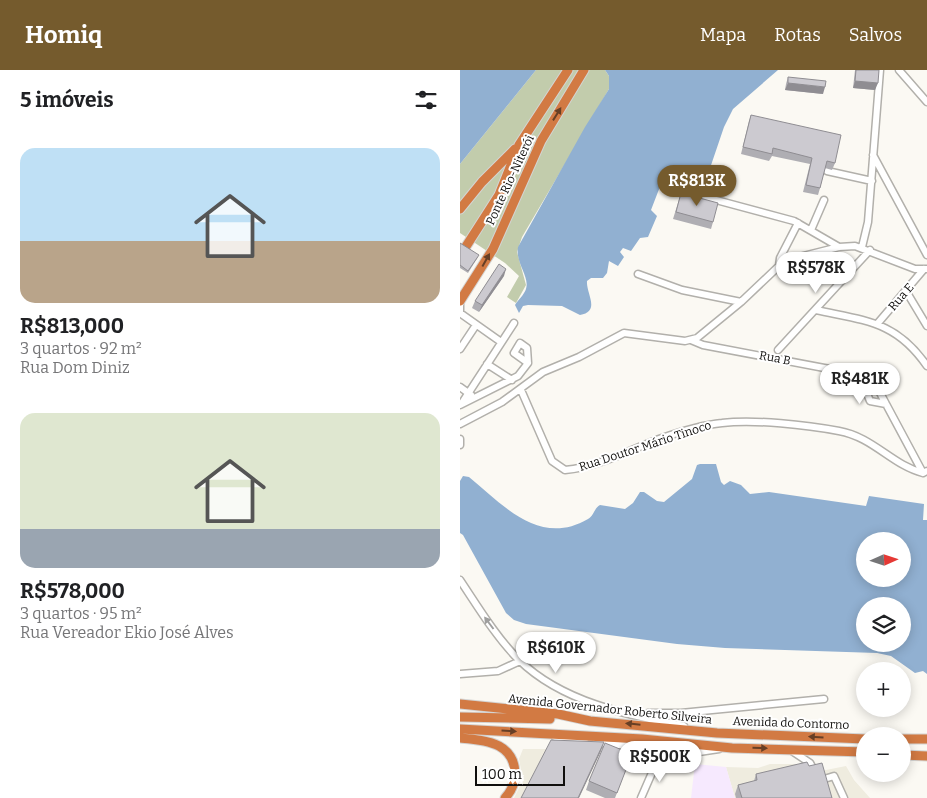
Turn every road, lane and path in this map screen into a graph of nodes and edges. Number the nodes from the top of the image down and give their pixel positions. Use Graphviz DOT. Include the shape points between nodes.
graph roads {
  1 [pos="568,70"];
  2 [pos="584,70"];
  3 [pos="880,70"];
  4 [pos="899,70"];
  5 [pos="927,101"];
  6 [pos="519,145"];
  7 [pos="874,155"];
  8 [pos="827,171"];
  9 [pos="872,181"];
  10 [pos="664,186"];
  11 [pos="824,200"];
  12 [pos="460,209"];
  13 [pos="798,223"];
  14 [pos="811,230"];
  15 [pos="839,247"];
  16 [pos="862,247"];
  17 [pos="465,248"];
  18 [pos="870,250"];
  19 [pos="927,254"];
  20 [pos="779,266"];
  21 [pos="925,269"];
  22 [pos="638,274"];
  23 [pos="906,291"];
  24 [pos="460,301"];
  25 [pos="741,302"];
  26 [pos="816,310"];
  27 [pos="514,323"];
  28 [pos="878,323"];
  29 [pos="476,325"];
  30 [pos="927,326"];
  31 [pos="691,340"];
  32 [pos="501,342"];
  33 [pos="460,349"];
  34 [pos="778,350"];
  35 [pos="528,363"];
  36 [pos="487,364"];
  37 [pos="927,366"];
  38 [pos="869,379"];
  39 [pos="512,380"];
  40 [pos="460,388"];
  41 [pos="521,390"];
  42 [pos="468,393"];
  43 [pos="475,398"];
  44 [pos="886,404"];
  45 [pos="460,405"];
  46 [pos="460,424"];
  47 [pos="460,439"];
  48 [pos="460,445"];
  49 [pos="925,472"];
  50 [pos="460,580"];
  51 [pos="520,661"];
  52 [pos="460,674"];
  53 [pos="824,700"];
  54 [pos="460,704"];
  55 [pos="460,717"];
  56 [pos="646,718"];
  57 [pos="590,721"];
  58 [pos="460,729"];
  59 [pos="532,732"];
  60 [pos="717,733"];
  61 [pos="460,738"];
  62 [pos="856,739"];
  63 [pos="732,748"];
  64 [pos="789,749"];
  65 [pos="856,752"];
  66 [pos="911,755"];
  67 [pos="927,756"];
  68 [pos="658,760"];
  69 [pos="816,773"];
  70 [pos="821,780"];
  71 [pos="505,798"];
  72 [pos="642,798"];
  73 [pos="844,798"];
  1 -- 6 [label="highway, Ponte Rio-Niterói"];
  24 -- 2 [label="highway, Ponte Rio-Niterói, one-way" via="492,249 540,141"];
  3 -- 7 [label="street"];
  4 -- 5 [label="street"];
  6 -- 12 [label="highway, Ponte Rio-Niterói"];
  6 -- 17 [label="highway, Ponte Rio-Niterói" via="498,195"];
  7 -- 9 [label="street"];
  7 -- 19 [label="street"];
  8 -- 9 [label="street"];
  9 -- 16 [label="street"];
  10 -- 13 [label="street"];
  11 -- 14 [label="street"];
  13 -- 14 [label="street"];
  13 -- 20 [label="street"];
  14 -- 15 [label="street"];
  15 -- 16 [label="street"];
  15 -- 20 [label="street" via="791,259"];
  16 -- 18 [label="street"];
  18 -- 21 [label="street" via="915,269"];
  18 -- 26 [label="street"];
  20 -- 25 [label="street"];
  21 -- 23 [label="street, Rua E"];
  22 -- 25 [label="street" via="682,290"];
  23 -- 28 [label="street, Rua E"];
  23 -- 30 [label="street"];
  24 -- 29 [label="street" via="460,312"];
  25 -- 31 [label="street"];
  26 -- 28 [label="street"];
  26 -- 34 [label="street"];
  27 -- 32 [label="street"];
  28 -- 37 [label="street" via="906,341"];
  29 -- 32 [label="street"];
  29 -- 33 [label="street"];
  31 -- 38 [label="street, Rua B"];
  31 -- 41 [label="street, Rua B" via="624,333 543,372"];
  32 -- 36 [label="street"];
  35 -- 39 [label="street"];
  36 -- 39 [label="street"];
  36 -- 42 [label="street"];
  38 -- 44 [label="street"];
  38 -- 44 [label="street" via="870,401"];
  39 -- 43 [label="street"];
  40 -- 42 [label="street"];
  41 -- 46 [label="street, Rua B"];
  41 -- 49 [label="street, Rua Doutor Mário Tinoco" via="552,461 565,470 609,460 703,426 742,422 840,431 860,437 902,465"];
  42 -- 43 [label="street"];
  42 -- 45 [label="street"];
  43 -- 45 [label="street"];
  44 -- 49 [label="street"];
  47 -- 48 [label="street"];
  51 -- 50 [label="street, Avenida Governador Roberto Silveira, one-way" via="484,617"];
  51 -- 52 [label="street" via="498,671"];
  51 -- 56 [label="street, Avenida Governador Roberto Silveira" via="564,692"];
  53 -- 56 [label="street" via="681,713 655,712 648,713"];
  54 -- 57 [label="highway, Avenida Governador Roberto Silveira" via="558,714"];
  55 -- 57 [label="highway"];
  56 -- 60 [label="street, Avenida Governador Roberto Silveira"];
  60 -- 57 [label="highway, Avenida Governador Roberto Silveira, one-way"];
  58 -- 59 [label="highway, one-way"];
  59 -- 63 [label="highway, Avenida do Contorno"];
  59 -- 63 [label="street" via="567,740 662,750 699,752"];
  62 -- 60 [label="highway, Avenida do Contorno, one-way"];
  61 -- 71 [label="highway" via="491,742 510,757 516,773 515,782"];
  63 -- 64 [label="highway, Avenida do Contorno, one-way"];
  64 -- 65 [label="highway, Avenida do Contorno"];
  64 -- 69 [label="street" via="810,763"];
  66 -- 67 [label="highway"];
  68 -- 72 [label="street"];
  70 -- 73 [label="street" via="834,776"];
}
